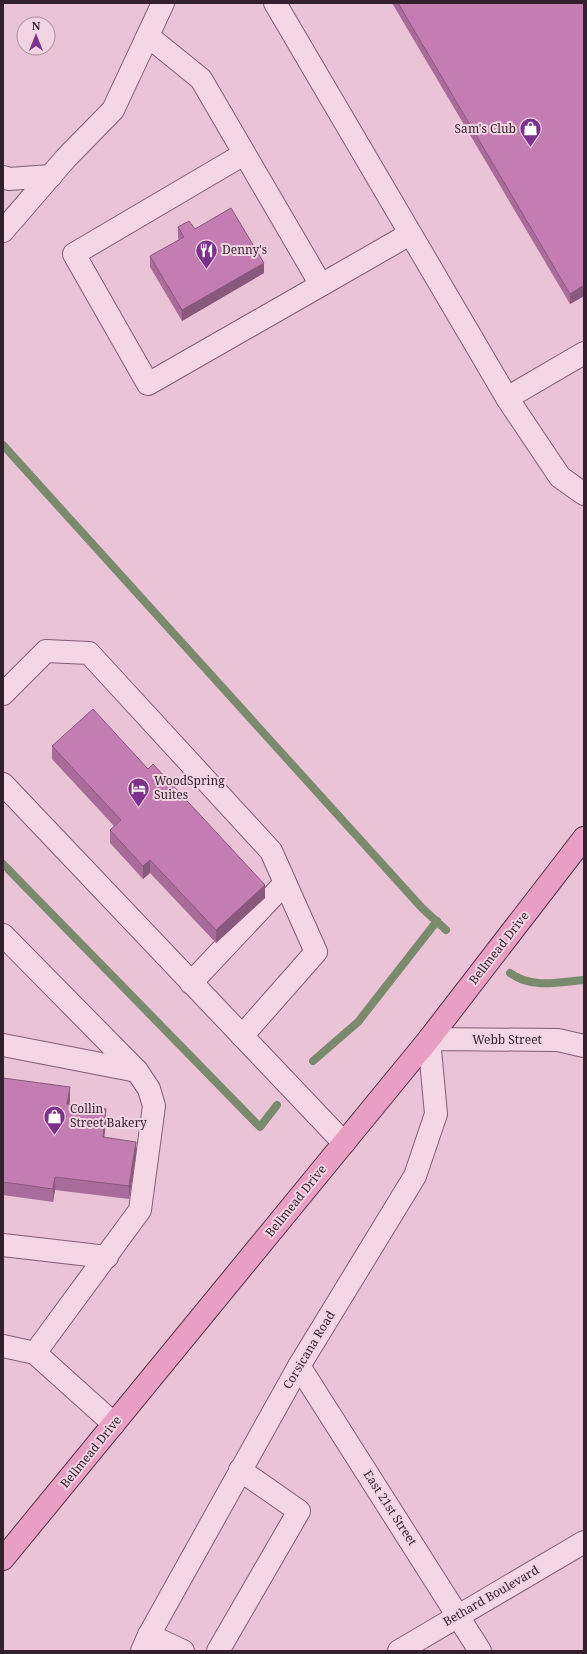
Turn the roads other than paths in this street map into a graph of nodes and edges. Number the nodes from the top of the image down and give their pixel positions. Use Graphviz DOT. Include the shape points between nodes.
graph roads {
  1 [pos="163,3"];
  2 [pos="275,3"];
  3 [pos="148,36"];
  4 [pos="244,154"];
  5 [pos="50,176"];
  6 [pos="3,177"];
  7 [pos="3,231"];
  8 [pos="410,234"];
  9 [pos="321,285"];
  10 [pos="581,361"];
  11 [pos="507,398"];
  12 [pos="584,494"];
  13 [pos="3,694"];
  14 [pos="3,784"];
  15 [pos="584,838"];
  16 [pos="285,883"];
  17 [pos="3,935"];
  18 [pos="191,983"];
  19 [pos="242,1036"];
  20 [pos="429,1039"];
  21 [pos="3,1045"];
  22 [pos="584,1046"];
  23 [pos="137,1071"];
  24 [pos="344,1143"];
  25 [pos="3,1245"];
  26 [pos="107,1257"];
  27 [pos="4,1349"];
  28 [pos="35,1354"];
  29 [pos="299,1366"];
  30 [pos="114,1424"];
  31 [pos="240,1470"];
  32 [pos="584,1542"];
  33 [pos="3,1560"];
  34 [pos="459,1615"];
  35 [pos="145,1643"];
  36 [pos="183,1651"];
  37 [pos="218,1651"];
  38 [pos="399,1651"];
  39 [pos="480,1651"];
  1 -- 3 [label="street"];
  2 -- 8 [label="street"];
  3 -- 4 [label="street" via="201,79"];
  3 -- 5 [label="street" via="113,110"];
  4 -- 9 [label="street"];
  4 -- 9 [label="street" via="74,254 148,384"];
  5 -- 6 [label="street" via="9,179"];
  5 -- 7 [label="street"];
  8 -- 9 [label="street"];
  8 -- 11 [label="street"];
  10 -- 11 [label="street"];
  11 -- 12 [label="street" via="560,476"];
  13 -- 16 [label="street" via="46,651 89,653 271,851"];
  14 -- 18 [label="street"];
  15 -- 20 [label="main road, Bellmead Drive"];
  16 -- 18 [label="street"];
  16 -- 19 [label="street" via="316,952"];
  17 -- 23 [label="street"];
  18 -- 19 [label="street"];
  19 -- 24 [label="street"];
  20 -- 22 [label="street, Webb Street" via="558,1040"];
  20 -- 24 [label="main road, Bellmead Drive"];
  20 -- 29 [label="street, Corsicana Road" via="436,1114 415,1176"];
  21 -- 23 [label="street"];
  23 -- 26 [label="street" via="149,1089 154,1106 140,1210"];
  24 -- 30 [label="main road, Bellmead Drive"];
  25 -- 26 [label="street"];
  26 -- 28 [label="street"];
  27 -- 28 [label="street"];
  28 -- 30 [label="street"];
  29 -- 31 [label="street, Corsicana Road"];
  29 -- 34 [label="street, East 21st Street"];
  30 -- 33 [label="main road, Bellmead Drive"];
  31 -- 35 [label="street, Corsicana Road"];
  31 -- 37 [label="street" via="299,1511"];
  32 -- 34 [label="street, Bethard Boulevard"];
  34 -- 38 [label="street, Bethard Boulevard"];
  34 -- 39 [label="street, East 21st Street"];
  35 -- 36 [label="street"];
}
